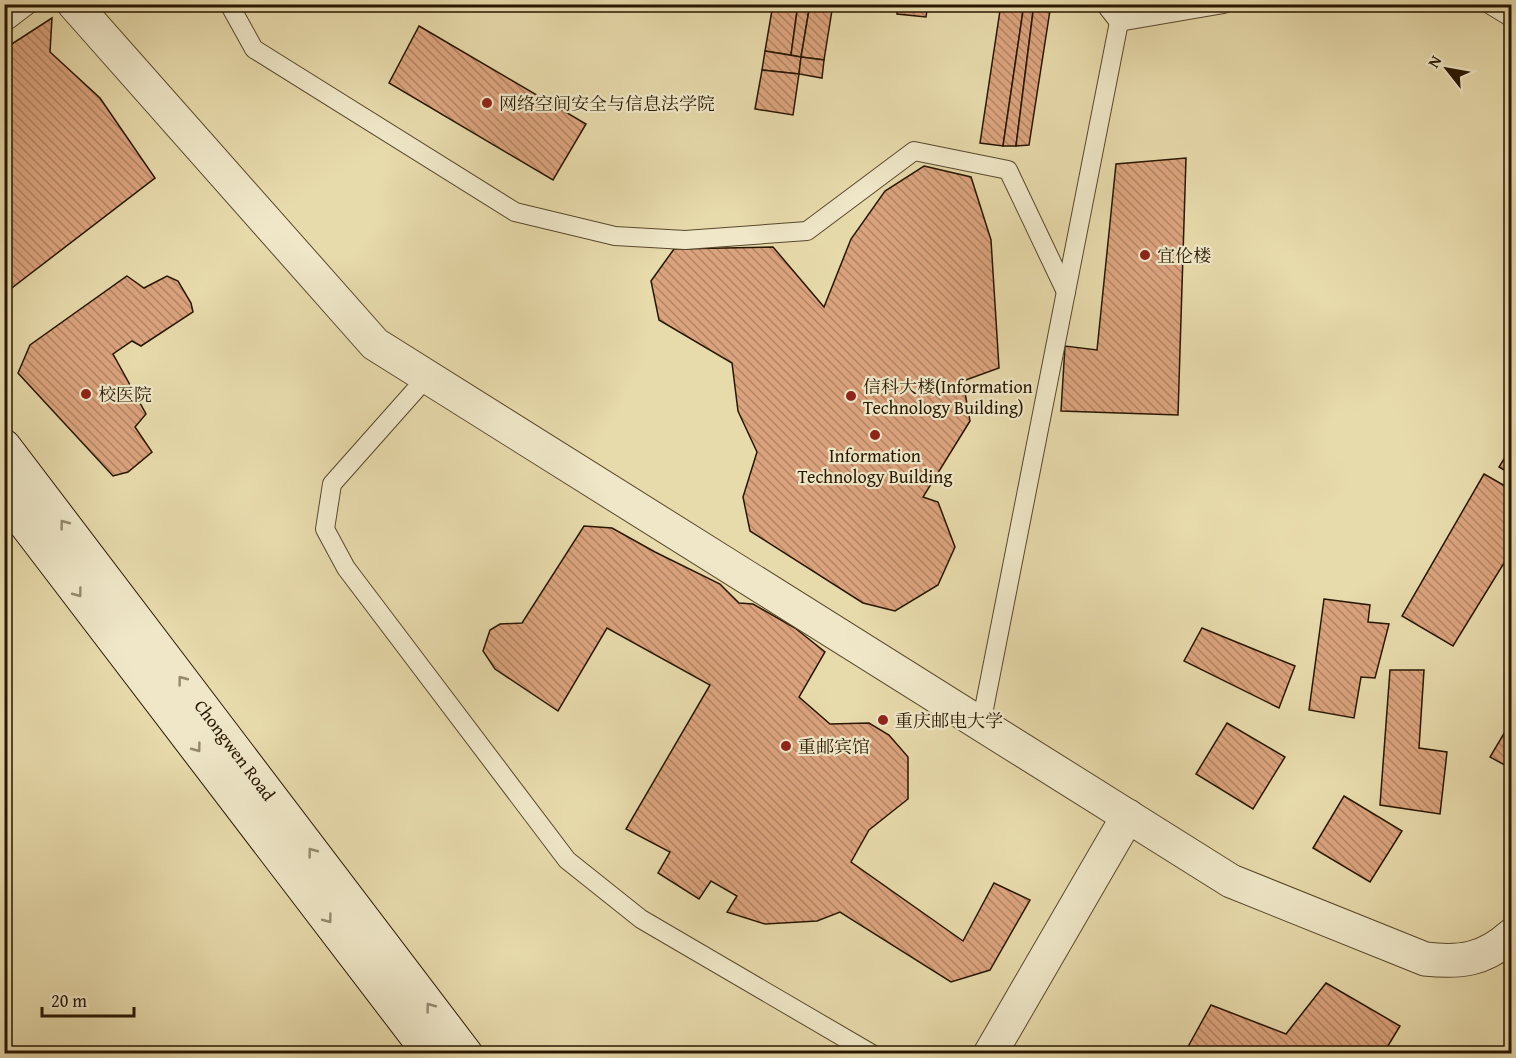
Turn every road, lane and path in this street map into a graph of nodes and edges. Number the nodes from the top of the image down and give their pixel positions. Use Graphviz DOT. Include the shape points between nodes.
graph roads {
  1 [pos="29,4"];
  2 [pos="74,4"];
  3 [pos="229,4"];
  4 [pos="1105,4"];
  5 [pos="1224,4"];
  6 [pos="1490,4"];
  7 [pos="1512,18"];
  8 [pos="1119,22"];
  9 [pos="4,23"];
  10 [pos="1066,292"];
  11 [pos="427,377"];
  12 [pos="4,446"];
  13 [pos="4,496"];
  14 [pos="981,724"];
  15 [pos="1128,816"];
  16 [pos="1512,935"];
  17 [pos="430,1053"];
  18 [pos="466,1053"];
  19 [pos="872,1053"];
  20 [pos="990,1053"];
  1 -- 9 [label="lane"];
  2 -- 11 [label="street" via="375,344"];
  3 -- 10 [label="lane" via="254,49 515,212 615,236 685,240 807,231 914,151 1008,170"];
  4 -- 8 [label="lane"];
  5 -- 8 [label="lane"];
  6 -- 7 [label="lane"];
  8 -- 10 [label="lane"];
  10 -- 14 [label="lane"];
  11 -- 14 [label="street"];
  11 -- 19 [label="lane" via="332,484 325,530 346,568 567,861 641,919"];
  18 -- 12 [label="street, Chongwen Road, one-way"];
  13 -- 17 [label="street, Chongwen Road, one-way"];
  14 -- 15 [label="street"];
  15 -- 16 [label="street" via="1231,881 1425,959 1451,962 1474,957 1498,947"];
  15 -- 20 [label="street"];
}
